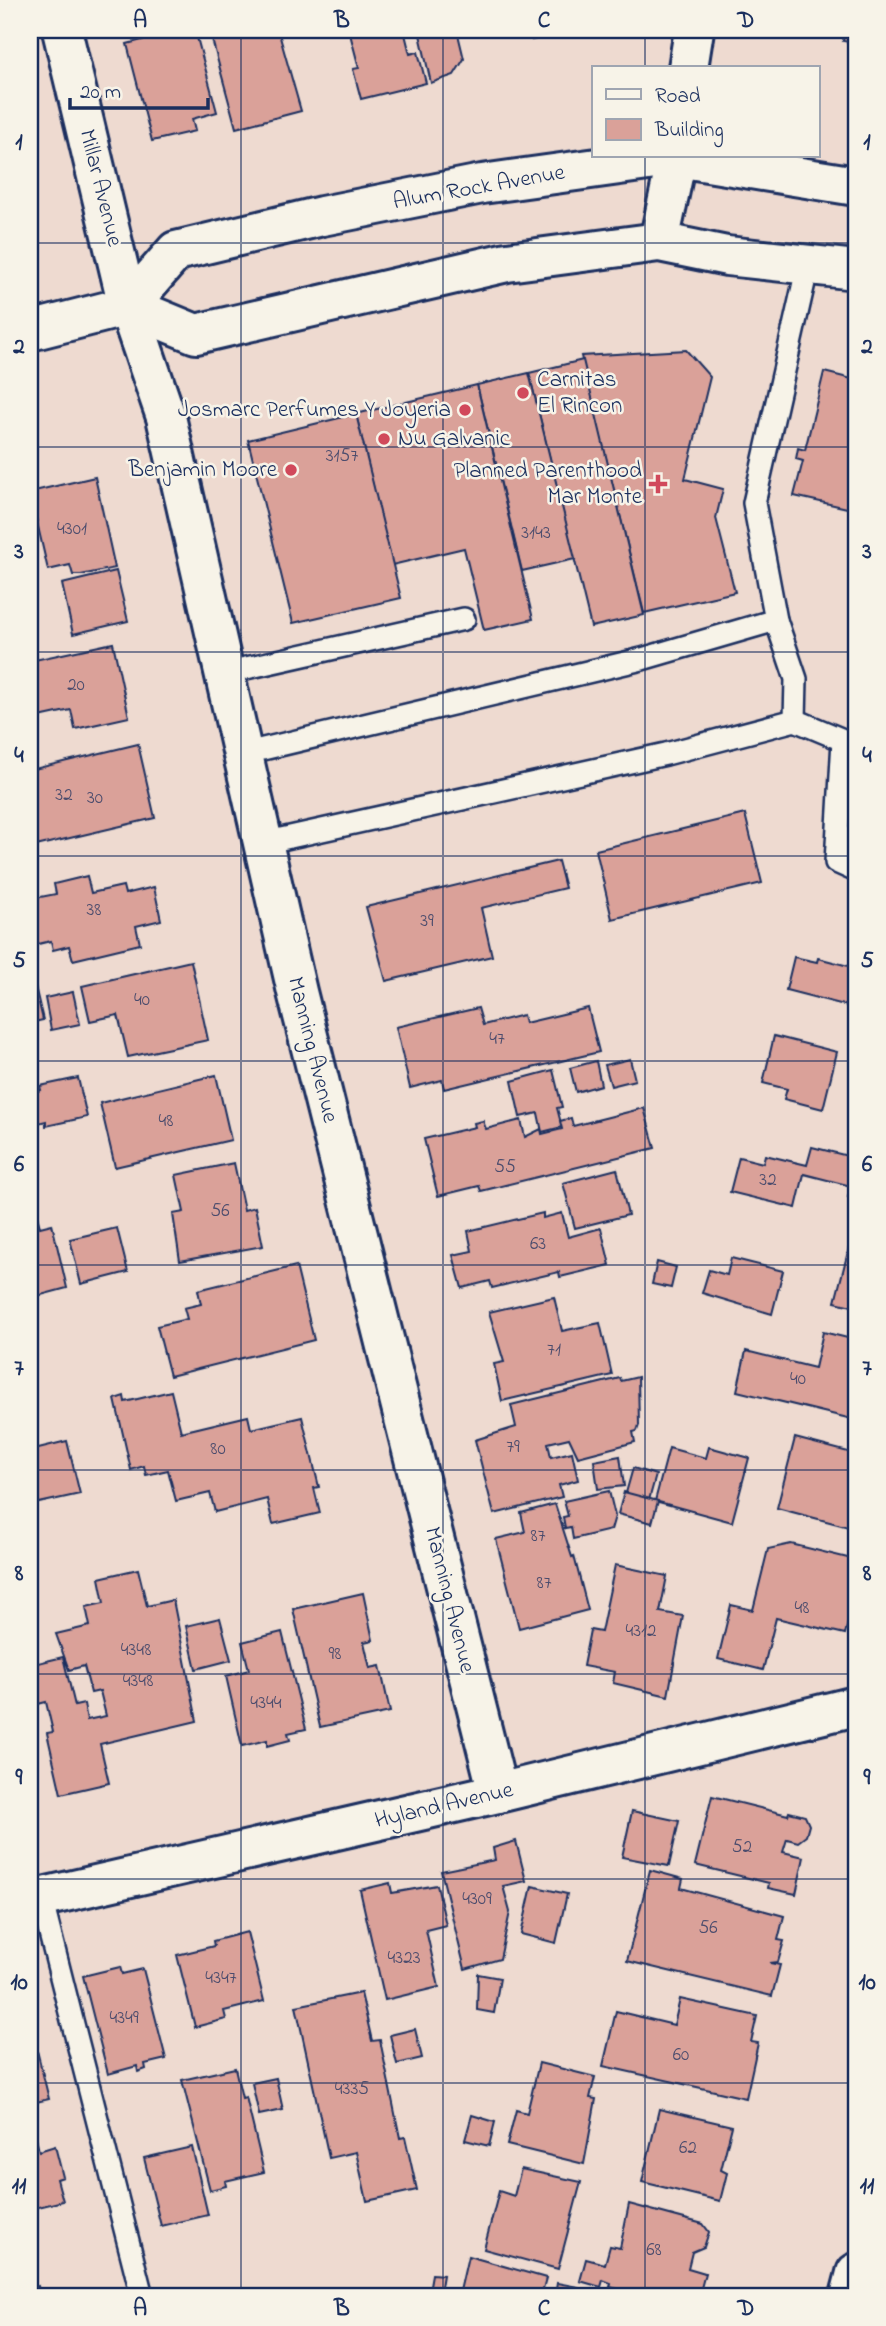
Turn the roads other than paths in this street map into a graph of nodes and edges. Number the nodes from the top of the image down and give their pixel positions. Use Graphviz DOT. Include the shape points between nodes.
graph roads {
  1 [pos="62,30"];
  2 [pos="694,30"];
  3 [pos="688,66"];
  4 [pos="670,158"];
  5 [pos="677,158"];
  6 [pos="683,158"];
  7 [pos="856,187"];
  8 [pos="659,242"];
  9 [pos="808,265"];
  10 [pos="856,270"];
  11 [pos="128,306"];
  12 [pos="30,331"];
  13 [pos="464,619"];
  14 [pos="776,621"];
  15 [pos="224,673"];
  16 [pos="795,720"];
  17 [pos="242,754"];
  18 [pos="263,843"];
  19 [pos="856,871"];
  20 [pos="856,1706"];
  21 [pos="498,1793"];
  22 [pos="36,1899"];
  23 [pos="856,2273"];
  24 [pos="142,2296"];
  25 [pos="850,2296"];
  1 -- 11 [label="street, Millar Avenue"];
  2 -- 3 [label="street"];
  4 -- 11 [label="street, Alum Rock Avenue" via="482,184 176,251"];
  5 -- 8 [label="street"];
  6 -- 7 [label="street, Alum Rock Avenue"];
  8 -- 9 [label="street"];
  8 -- 11 [label="street" via="507,262 196,334"];
  9 -- 10 [label="street"];
  9 -- 14 [label="lane" via="754,503"];
  11 -- 12 [label="street"];
  11 -- 15 [label="street, Manning Avenue" via="166,417"];
  13 -- 15 [label="lane"];
  14 -- 16 [label="lane" via="796,679"];
  14 -- 17 [label="lane" via="642,659"];
  15 -- 17 [label="street, Manning Avenue"];
  16 -- 18 [label="lane" via="666,754"];
  16 -- 19 [label="lane" via="843,740 836,862"];
  17 -- 18 [label="street, Manning Avenue"];
  18 -- 21 [label="street, Manning Avenue"];
  20 -- 21 [label="street, Hyland Avenue"];
  21 -- 22 [label="street, Hyland Avenue"];
  22 -- 24 [label="lane"];
  23 -- 25 [label="street"];
}
